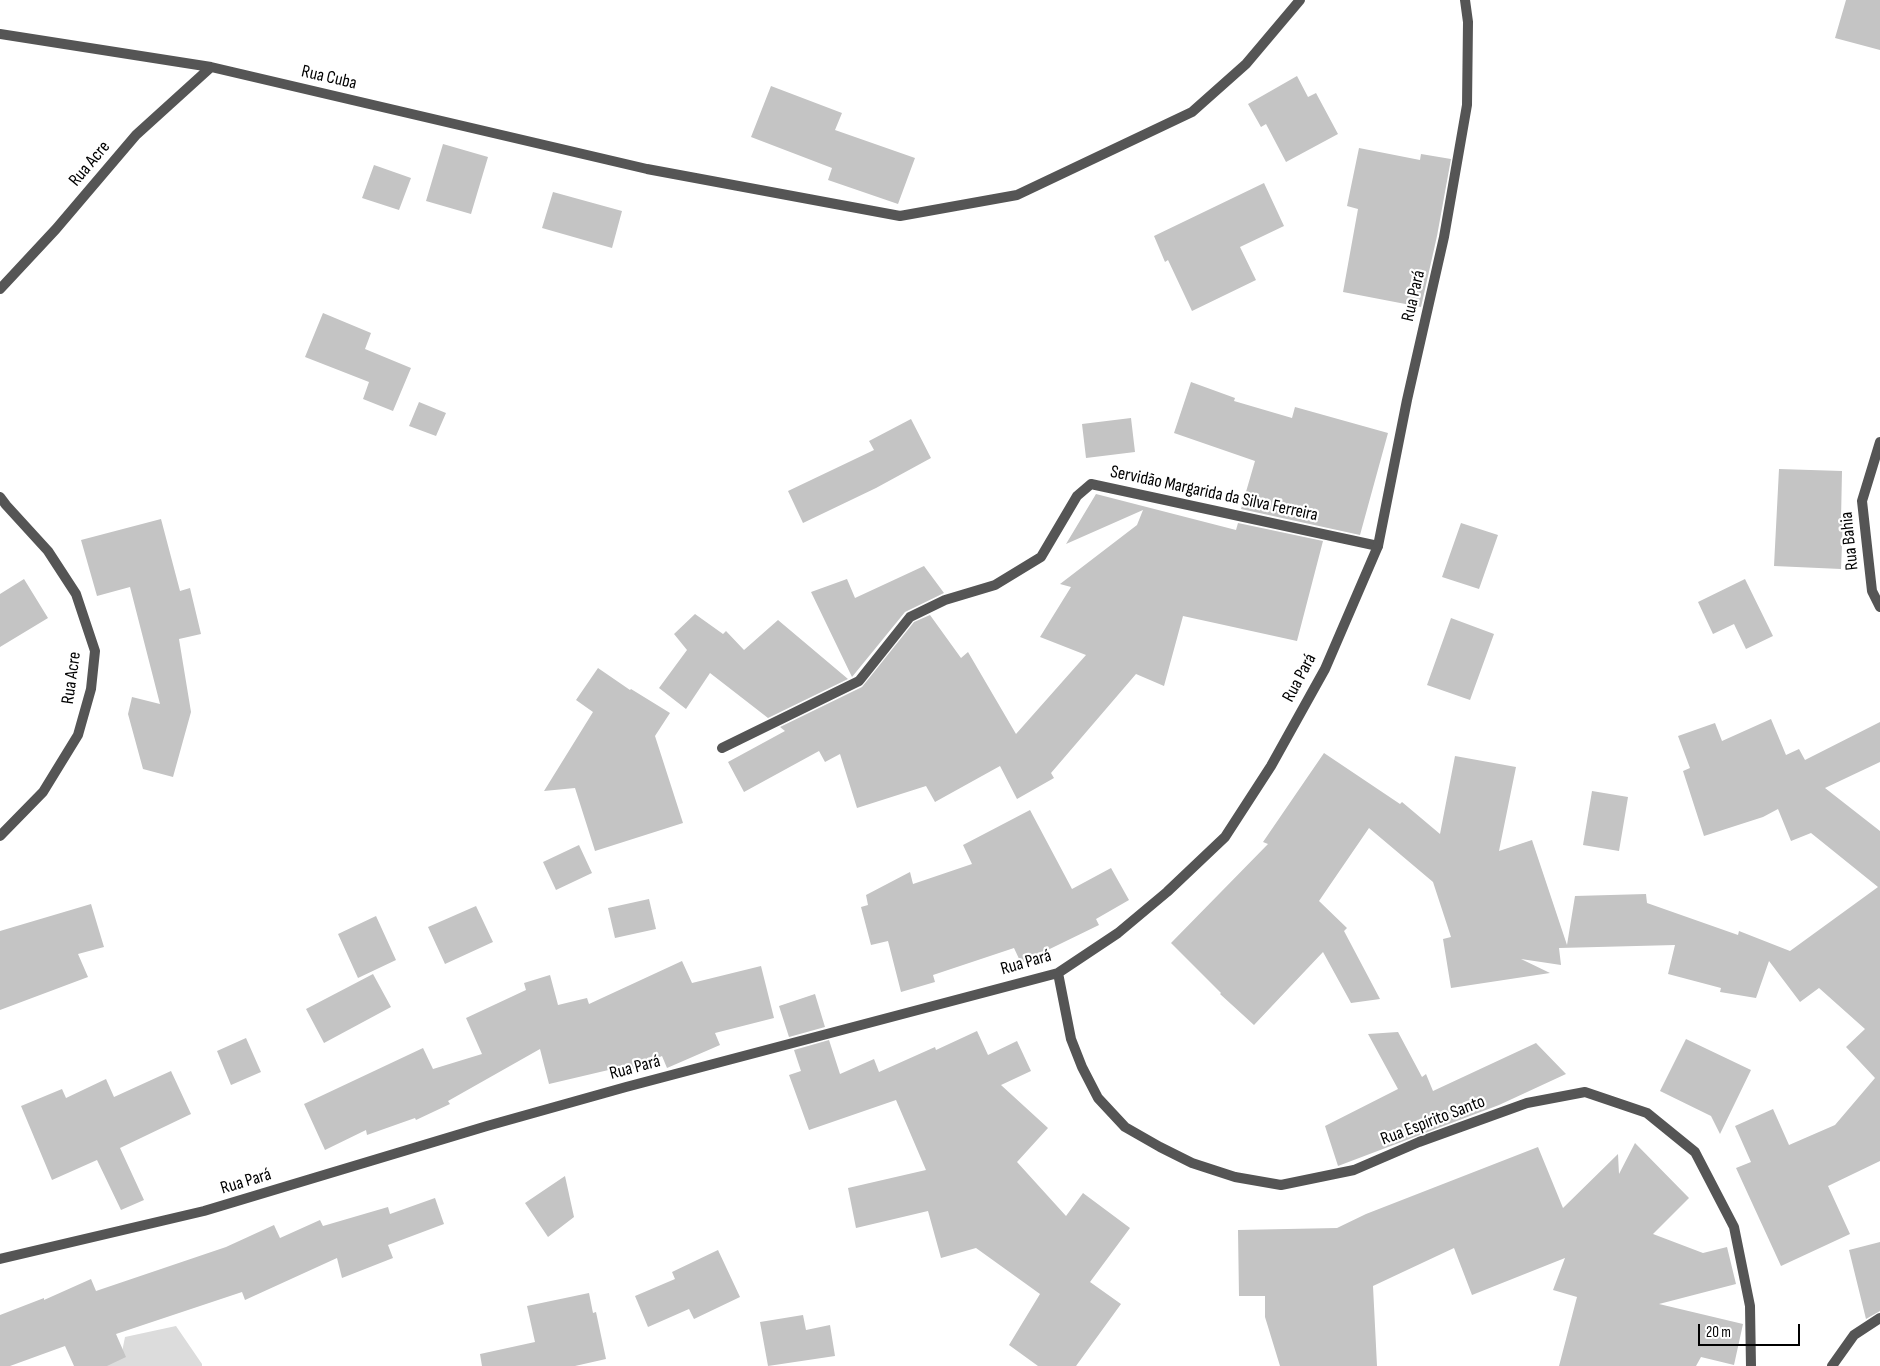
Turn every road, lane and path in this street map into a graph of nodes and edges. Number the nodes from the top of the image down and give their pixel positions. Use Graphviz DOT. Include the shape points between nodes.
graph roads {
  1 [pos="1300,0"];
  2 [pos="1466,0"];
  3 [pos="0,34"];
  4 [pos="211,67"];
  5 [pos="0,289"];
  6 [pos="1880,442"];
  7 [pos="0,497"];
  8 [pos="1378,546"];
  9 [pos="1880,608"];
  10 [pos="722,748"];
  11 [pos="0,836"];
  12 [pos="1058,973"];
  13 [pos="0,1259"];
  14 [pos="1880,1318"];
  15 [pos="1751,1366"];
  16 [pos="1832,1366"];
  1 -- 4 [label="street, Rua Cuba" via="1246,64 1192,112 1017,195 900,216 647,169"];
  2 -- 8 [label="street, Rua Pará" via="1467,105 1444,238"];
  3 -- 4 [label="street, Rua Cuba"];
  4 -- 5 [label="street, Rua Acre" via="136,135"];
  6 -- 9 [label="street, Rua Bahia" via="1862,501 1872,591"];
  7 -- 11 [label="street, Rua Acre" via="48,552 76,594 95,651 90,689 78,735 43,792"];
  8 -- 10 [label="street, Servidão Margarida da Silva Ferreira" via="1091,484 1077,496 1041,558 995,585 945,600 910,617 859,681"];
  8 -- 12 [label="street, Rua Pará" via="1324,669 1271,766 1225,837 1118,933"];
  12 -- 13 [label="street, Rua Pará" via="626,1087 204,1211"];
  12 -- 15 [label="street, Rua Espírito Santo" via="1071,1039 1098,1098 1125,1127 1192,1163 1234,1176 1281,1185 1354,1170 1419,1142 1527,1103 1585,1092 1647,1113 1696,1152 1734,1227 1750,1306"];
  14 -- 16 [label="street" via="1854,1335"];
}
